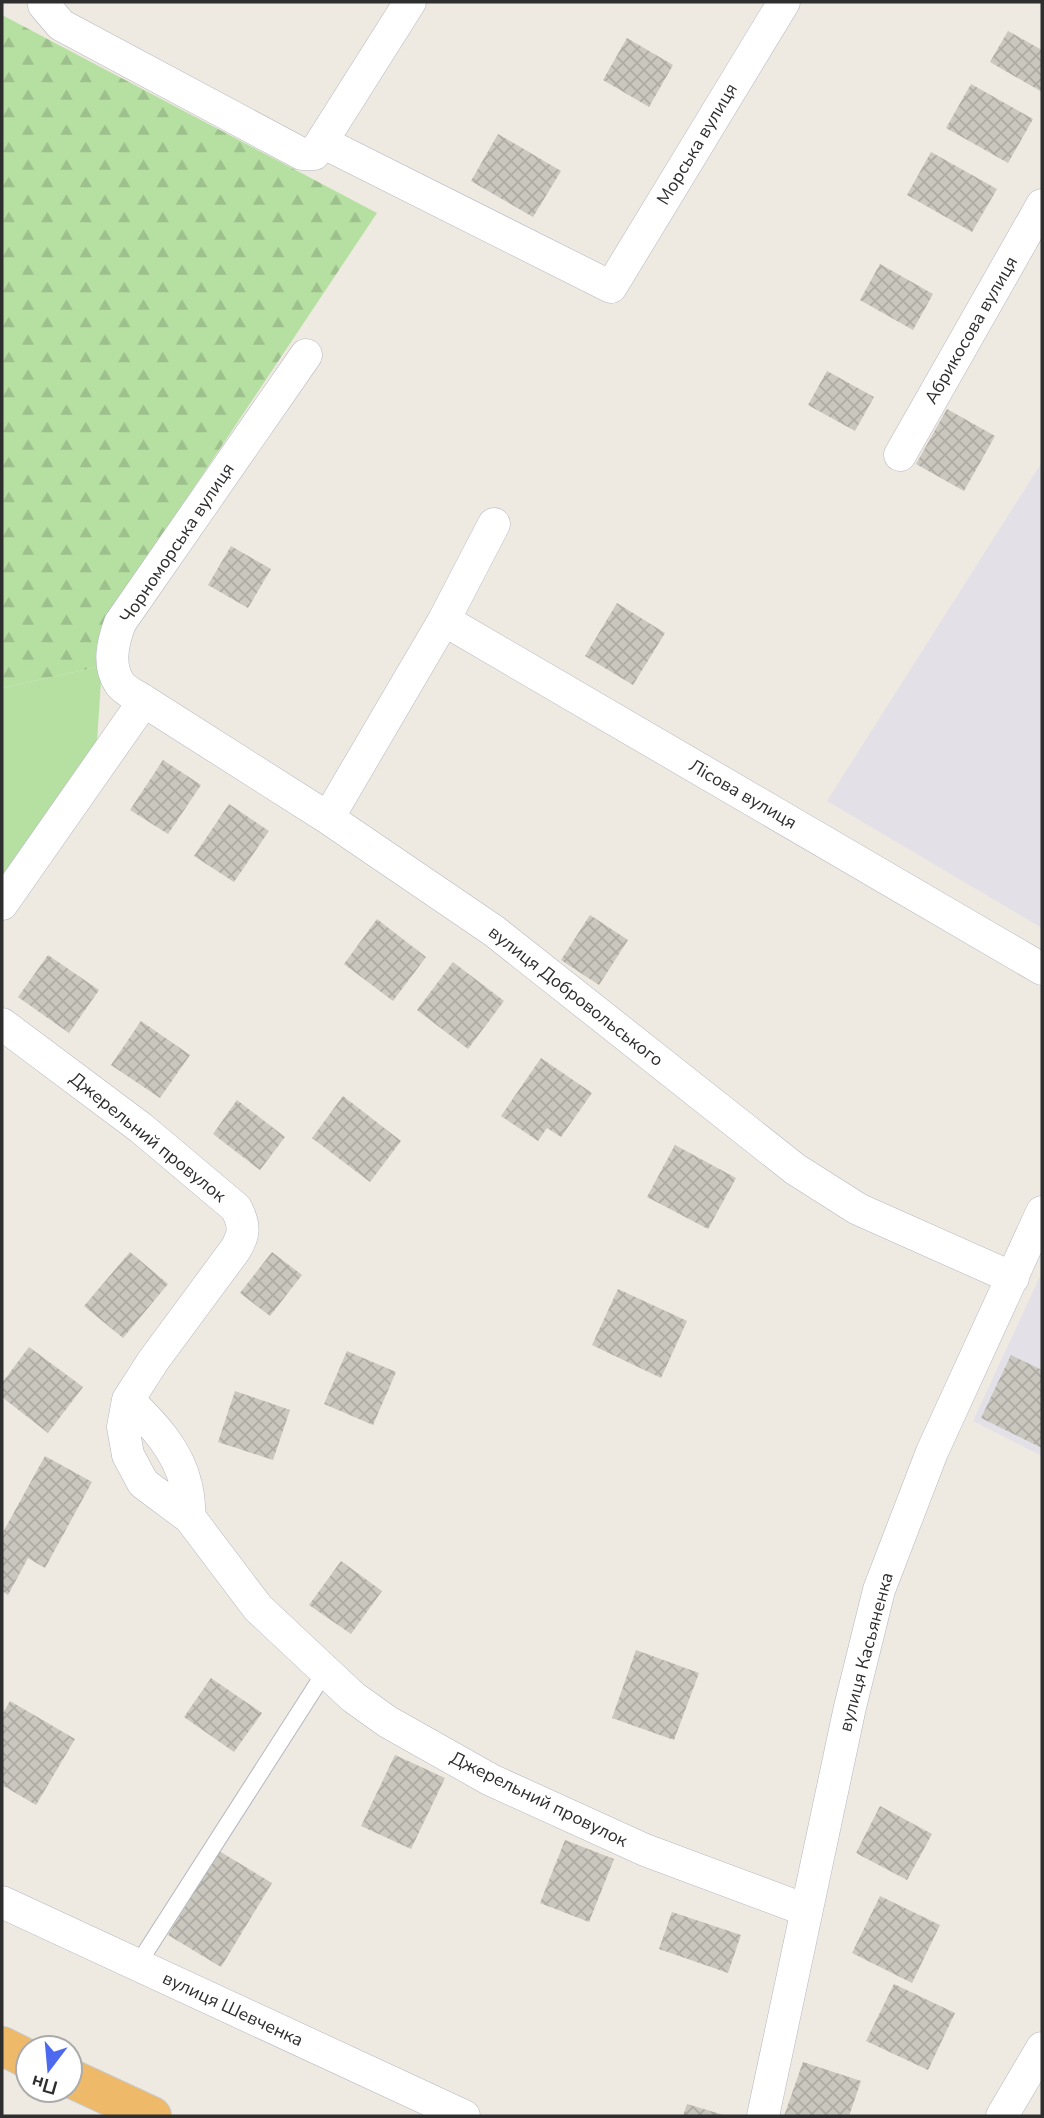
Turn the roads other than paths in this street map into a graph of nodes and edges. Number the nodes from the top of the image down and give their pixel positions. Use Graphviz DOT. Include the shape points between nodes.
graph roads {
  1 [pos="410,2"];
  2 [pos="784,2"];
  3 [pos="44,3"];
  4 [pos="322,142"];
  5 [pos="1042,205"];
  6 [pos="306,355"];
  7 [pos="900,455"];
  8 [pos="494,524"];
  9 [pos="444,620"];
  10 [pos="144,701"];
  11 [pos="328,818"];
  12 [pos="2,904"];
  13 [pos="1042,969"];
  14 [pos="2,1024"];
  15 [pos="1042,1212"];
  16 [pos="1013,1278"];
  17 [pos="325,1672"];
  18 [pos="2,1902"];
  19 [pos="806,1910"];
  20 [pos="138,1964"];
  21 [pos="1042,2049"];
  22 [pos="84,2084"];
  23 [pos="152,2116"];
  24 [pos="464,2116"];
  25 [pos="763,2116"];
  26 [pos="1002,2116"];
  1 -- 4 [label="street"];
  2 -- 4 [label="street, Морська вулиця" via="611,287"];
  3 -- 4 [label="street" via="61,25 302,154 314,154"];
  5 -- 7 [label="street, Абрикосова вулиця"];
  6 -- 10 [label="street, Чорноморська вулиця" via="120,623 113,663 121,684"];
  8 -- 9 [label="street"];
  9 -- 11 [label="street"];
  9 -- 13 [label="street, Лісова вулиця"];
  10 -- 11 [label="street, вулиця Добровольського"];
  10 -- 12 [label="street"];
  11 -- 16 [label="street, вулиця Добровольського" via="494,931 795,1169 858,1209"];
  14 -- 17 [label="street, Джерельний провулок" via="141,1128 236,1208 242,1220 244,1229 235,1250 128,1399 123,1427 128,1455 144,1483 190,1518 258,1608"];
  15 -- 16 [label="street, вулиця Касьяненка"];
  16 -- 19 [label="street, вулиця Касьяненка" via="932,1452 879,1590"];
  17 -- 19 [label="street, Джерельний провулок" via="388,1722 491,1780 645,1850"];
  17 -- 20 [label="lane"];
  18 -- 20 [label="street, вулиця Шевченка"];
  19 -- 25 [label="street, вулиця Касьяненка"];
  20 -- 24 [label="street, вулиця Шевченка"];
  21 -- 26 [label="street"];
  22 -- 23 [label="highway"];
}
